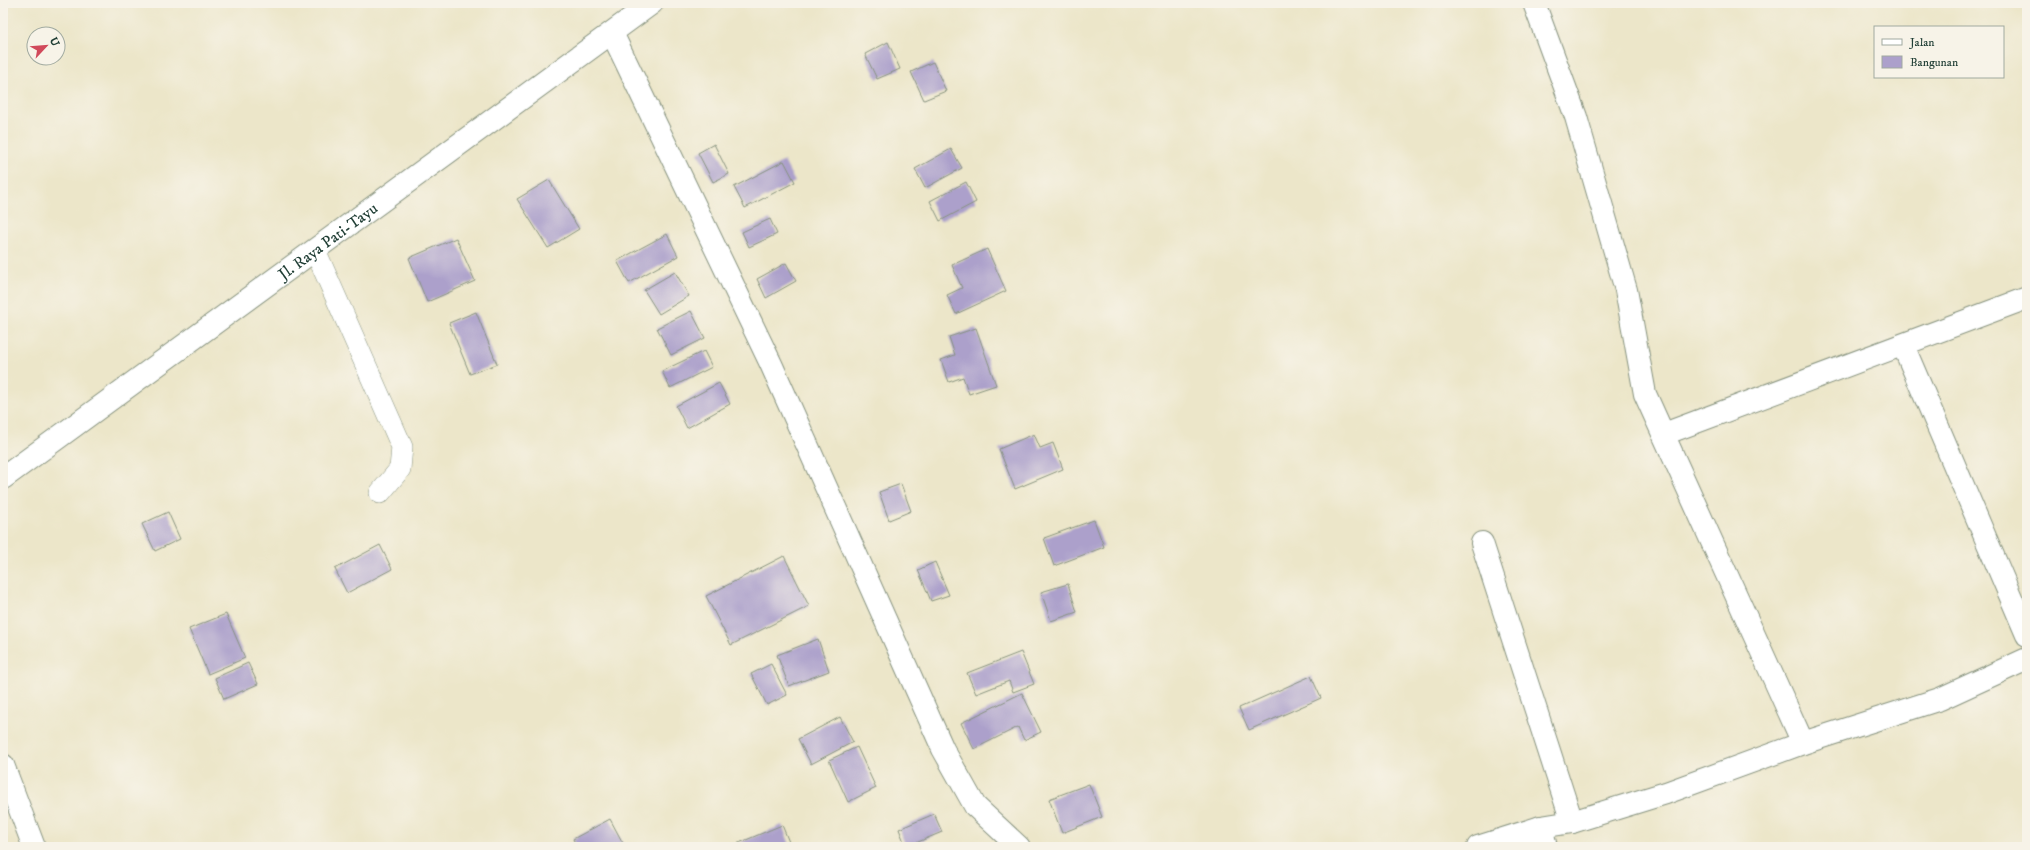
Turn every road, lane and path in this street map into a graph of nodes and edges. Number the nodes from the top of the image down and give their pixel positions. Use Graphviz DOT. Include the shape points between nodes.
graph roads {
  1 [pos="1534,3"];
  2 [pos="646,5"];
  3 [pos="612,33"];
  4 [pos="315,250"];
  5 [pos="2027,298"];
  6 [pos="1903,345"];
  7 [pos="1664,434"];
  8 [pos="3,478"];
  9 [pos="380,494"];
  10 [pos="1482,543"];
  11 [pos="2027,636"];
  12 [pos="2027,659"];
  13 [pos="1803,743"];
  14 [pos="3,765"];
  15 [pos="1572,822"];
  16 [pos="1544,837"];
  17 [pos="34,847"];
  18 [pos="1019,847"];
  19 [pos="1478,847"];
  1 -- 7 [label="street" via="1576,117 1626,290 1644,394"];
  2 -- 3 [label="street, Jl. Raya Pati-Tayu"];
  3 -- 4 [label="street, Jl. Raya Pati-Tayu"];
  3 -- 18 [label="street" via="774,371 943,750 975,806"];
  4 -- 8 [label="street, Jl. Raya Pati-Tayu"];
  4 -- 9 [label="lane" via="402,447 400,469"];
  5 -- 6 [label="street"];
  6 -- 7 [label="street"];
  6 -- 11 [label="street"];
  7 -- 13 [label="street"];
  10 -- 15 [label="street"];
  12 -- 13 [label="street" via="1940,699"];
  13 -- 15 [label="street" via="1666,793"];
  14 -- 17 [label="street"];
  15 -- 16 [label="street"];
  16 -- 19 [label="street"];
}
